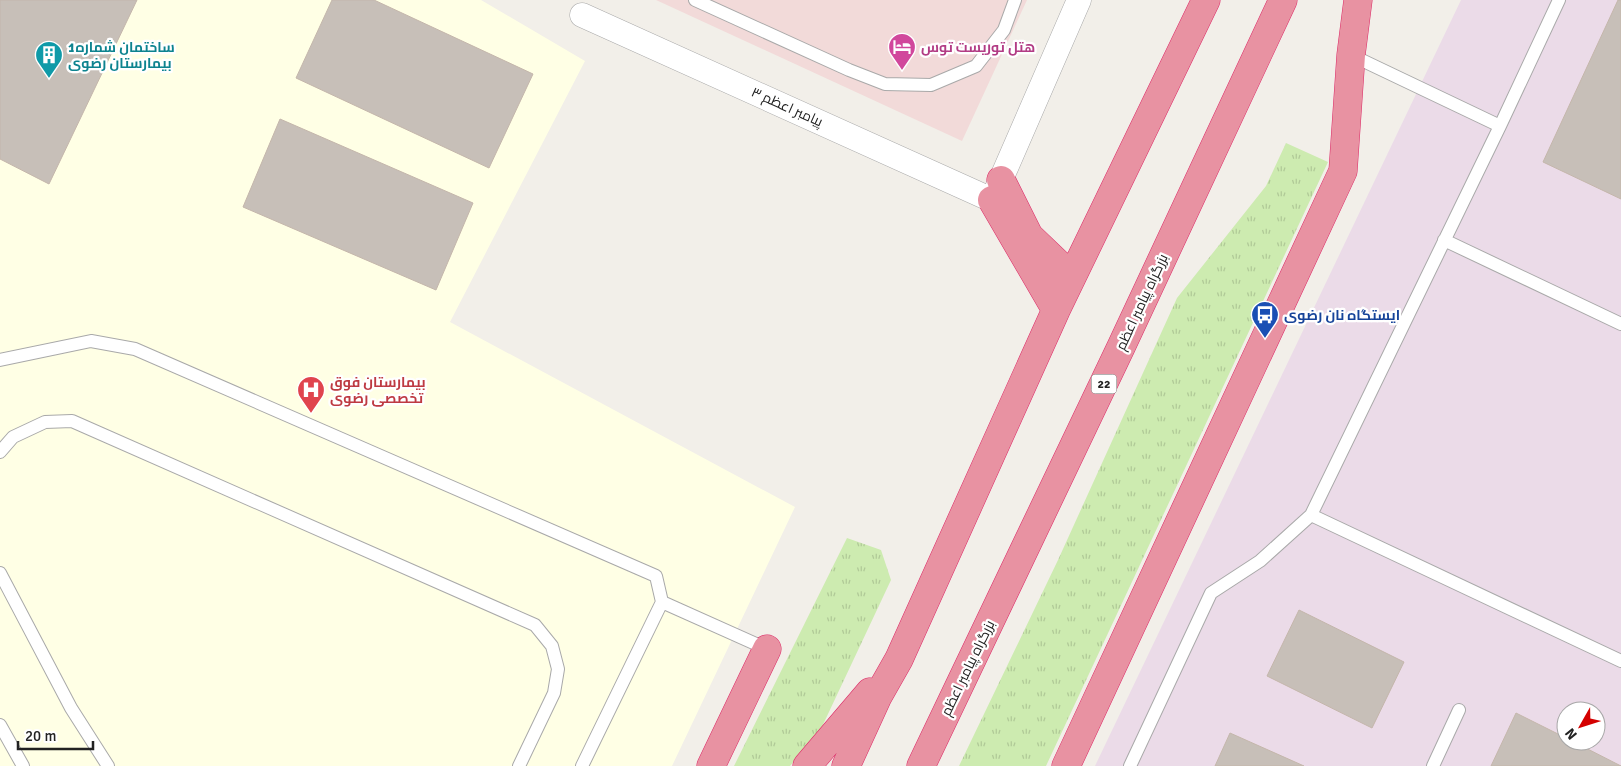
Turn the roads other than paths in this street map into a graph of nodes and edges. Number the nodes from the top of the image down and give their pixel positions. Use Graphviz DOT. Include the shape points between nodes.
graph roads {
  1 [pos="695,0"];
  2 [pos="1015,0"];
  3 [pos="1079,0"];
  4 [pos="1206,0"];
  5 [pos="1283,0"];
  6 [pos="1358,0"];
  7 [pos="1559,0"];
  8 [pos="582,15"];
  9 [pos="1352,56"];
  10 [pos="1500,126"];
  11 [pos="996,190"];
  12 [pos="1444,240"];
  13 [pos="1072,278"];
  14 [pos="1056,310"];
  15 [pos="1621,324"];
  16 [pos="0,360"];
  17 [pos="0,452"];
  18 [pos="1311,515"];
  19 [pos="0,573"];
  20 [pos="662,602"];
  21 [pos="767,649"];
  22 [pos="899,659"];
  23 [pos="1621,662"];
  24 [pos="1459,710"];
  25 [pos="0,726"];
  26 [pos="23,766"];
  27 [pos="108,766"];
  28 [pos="519,766"];
  29 [pos="582,766"];
  30 [pos="711,766"];
  31 [pos="807,766"];
  32 [pos="846,766"];
  33 [pos="920,766"];
  34 [pos="1066,766"];
  35 [pos="1130,766"];
  36 [pos="1433,766"];
  1 -- 2 [label="lane" via="885,84 931,85 976,66 1004,30"];
  3 -- 11 [label="street"];
  4 -- 13 [label="highway"];
  5 -- 33 [label="highway, بزرگراه پیامبر اعظم / 22" via="1121,348"];
  6 -- 9 [label="highway"];
  7 -- 10 [label="lane"];
  8 -- 11 [label="street, پیامبر اعظم ۳"];
  9 -- 10 [label="lane"];
  9 -- 34 [label="highway" via="1343,171"];
  10 -- 12 [label="lane"];
  11 -- 13 [label="highway" via="1029,236"];
  11 -- 14 [label="highway"];
  12 -- 15 [label="lane"];
  12 -- 18 [label="lane"];
  13 -- 14 [label="highway"];
  14 -- 22 [label="highway"];
  16 -- 20 [label="lane" via="91,341 135,349 656,576"];
  17 -- 28 [label="lane" via="13,437 46,422 72,421 535,626 552,646 558,669 554,693"];
  18 -- 23 [label="lane"];
  18 -- 35 [label="lane" via="1260,561 1210,593"];
  19 -- 27 [label="lane" via="71,708"];
  20 -- 21 [label="lane"];
  20 -- 29 [label="lane"];
  21 -- 30 [label="highway"];
  22 -- 31 [label="highway"];
  22 -- 32 [label="highway"];
  24 -- 36 [label="lane"];
  25 -- 26 [label="lane"];
}
